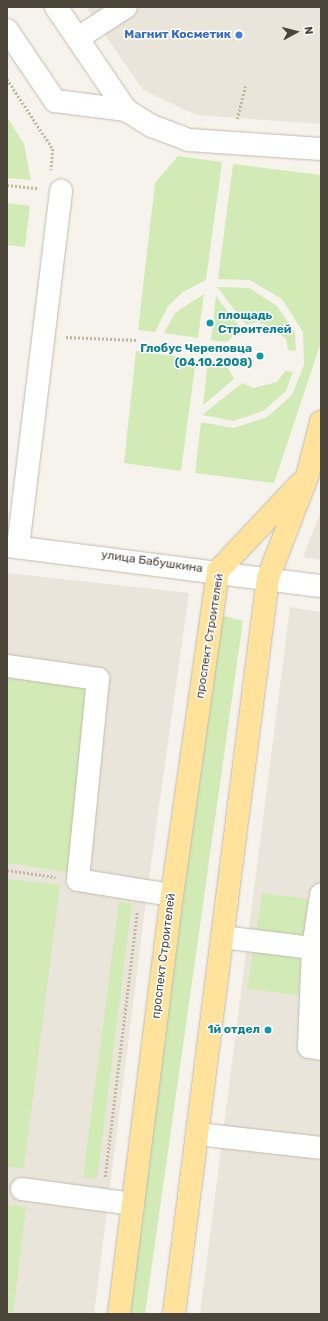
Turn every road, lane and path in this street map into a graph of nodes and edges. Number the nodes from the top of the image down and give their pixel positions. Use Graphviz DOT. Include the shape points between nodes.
graph roads {
  1 [pos="56,7"];
  2 [pos="126,7"];
  3 [pos="7,30"];
  4 [pos="78,38"];
  5 [pos="126,110"];
  6 [pos="321,149"];
  7 [pos="7,185"];
  8 [pos="52,190"];
  9 [pos="44,336"];
  10 [pos="137,340"];
  11 [pos="321,422"];
  12 [pos="307,477"];
  13 [pos="12,546"];
  14 [pos="218,571"];
  15 [pos="268,578"];
  16 [pos="321,586"];
  17 [pos="7,666"];
  18 [pos="7,870"];
  19 [pos="78,880"];
  20 [pos="140,890"];
  21 [pos="172,895"];
  22 [pos="321,895"];
  23 [pos="222,937"];
  24 [pos="313,948"];
  25 [pos="321,1049"];
  26 [pos="197,1134"];
  27 [pos="321,1148"];
  28 [pos="22,1189"];
  29 [pos="102,1200"];
  30 [pos="133,1204"];
  31 [pos="119,1314"];
  32 [pos="174,1314"];
  1 -- 4 [label="street"];
  2 -- 4 [label="street"];
  3 -- 5 [label="street" via="55,101"];
  4 -- 5 [label="street"];
  5 -- 6 [label="street" via="152,126 189,140"];
  7 -- 8 [label="path"];
  8 -- 9 [label="street"];
  9 -- 10 [label="path"];
  9 -- 13 [label="street"];
  11 -- 12 [label="main road"];
  12 -- 14 [label="main road, проспект Строителей"];
  12 -- 15 [label="main road"];
  13 -- 14 [label="street, улица Бабушкина"];
  14 -- 15 [label="street, улица Бабушкина"];
  14 -- 21 [label="main road, проспект Строителей"];
  15 -- 16 [label="street, улица Бабушкина"];
  15 -- 23 [label="main road"];
  17 -- 19 [label="street" via="98,679"];
  18 -- 19 [label="path"];
  19 -- 20 [label="street"];
  20 -- 21 [label="street"];
  20 -- 29 [label="path"];
  21 -- 30 [label="main road, проспект Строителей"];
  22 -- 24 [label="street"];
  23 -- 24 [label="street"];
  23 -- 26 [label="main road"];
  24 -- 25 [label="street" via="309,1047"];
  26 -- 27 [label="street"];
  26 -- 32 [label="main road"];
  28 -- 29 [label="street"];
  29 -- 30 [label="street"];
  30 -- 31 [label="main road, проспект Строителей"];
}
